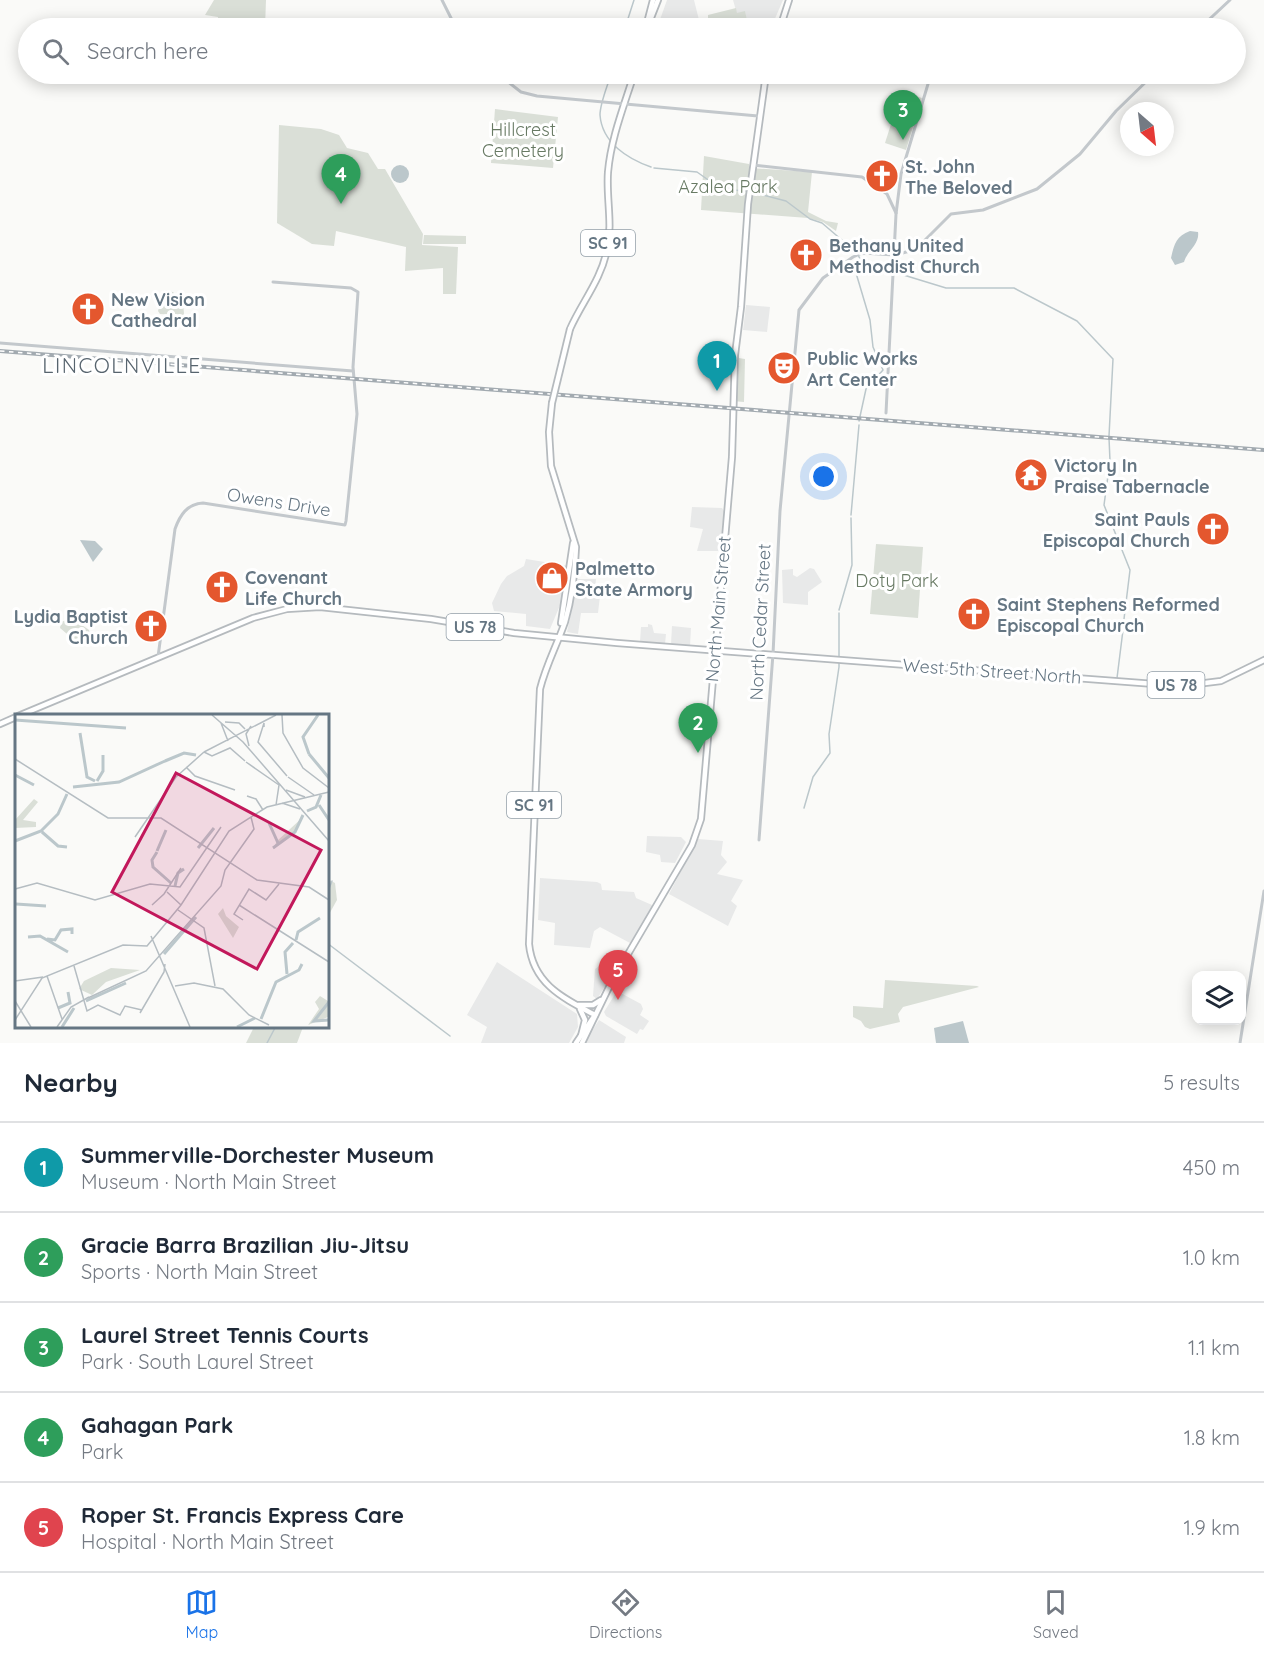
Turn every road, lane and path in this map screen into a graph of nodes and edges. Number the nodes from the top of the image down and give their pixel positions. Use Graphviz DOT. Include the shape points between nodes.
graph roads {
  1 [pos="442,0"];
  2 [pos="653,0"];
  3 [pos="658,0"];
  4 [pos="789,0"];
  5 [pos="1230,0"];
  6 [pos="451,18"];
  7 [pos="648,18"];
  8 [pos="650,18"];
  9 [pos="783,18"];
  10 [pos="1211,18"];
  11 [pos="510,84"];
  12 [pos="631,84"];
  13 [pos="764,84"];
  14 [pos="928,84"];
  15 [pos="1144,84"];
  16 [pos="624,104"];
  17 [pos="758,116"];
  18 [pos="752,165"];
  19 [pos="896,214"];
  20 [pos="895,255"];
  21 [pos="273,282"];
  22 [pos="0,344"];
  23 [pos="353,369"];
  24 [pos="886,413"];
  25 [pos="558,637"];
  26 [pos="715,651"];
  27 [pos="773,654"];
  28 [pos="158,657"];
  29 [pos="1264,660"];
  30 [pos="22,714"];
  31 [pos="15,717"];
  32 [pos="0,724"];
  33 [pos="759,840"];
  34 [pos="1264,891"];
  35 [pos="604,996"];
  36 [pos="576,1005"];
  37 [pos="595,1015"];
  38 [pos="581,1036"];
  39 [pos="576,1043"];
  40 [pos="582,1043"];
  41 [pos="1240,1043"];
  1 -- 6 [label="street"];
  2 -- 7 [label="main road"];
  3 -- 8 [label="main road"];
  4 -- 9 [label="main road"];
  5 -- 10 [label="street"];
  11 -- 16 [label="street" via="529,95"];
  12 -- 16 [label="main road, SC 91"];
  13 -- 17 [label="main road, North Main Street"];
  14 -- 19 [label="street" via="903,165"];
  15 -- 20 [label="street" via="1080,154 1037,189 978,211 954,212 920,245"];
  16 -- 17 [label="street"];
  16 -- 25 [label="main road, SC 91, bridge" via="608,175 607,251 596,283 570,329 552,403 551,466 575,560 571,597"];
  17 -- 18 [label="main road, North Main Street"];
  18 -- 19 [label="street" via="862,177 887,194"];
  18 -- 26 [label="main road, North Main Street"];
  19 -- 20 [label="street"];
  20 -- 24 [label="street"];
  20 -- 27 [label="street, North Cedar Street" via="857,255 823,278 797,314 776,561"];
  21 -- 23 [label="street, Owens Drive" via="357,290"];
  22 -- 23 [label="street"];
  23 -- 28 [label="street, Owens Drive" via="357,414 345,525 203,503 188,507 175,529"];
  25 -- 26 [label="main road, US 78"];
  25 -- 28 [label="main road, US 78" via="340,608 301,607 256,616"];
  25 -- 36 [label="main road, SC 91" via="545,668 540,695 530,955 548,987"];
  26 -- 27 [label="main road, West 5th Street North / US 78"];
  26 -- 35 [label="main road, North Main Street" via="703,805 696,835"];
  27 -- 29 [label="main road, West 5th Street North / US 78" via="1181,686 1221,681"];
  27 -- 33 [label="street, North Cedar Street"];
  28 -- 30 [label="main road, US 78"];
  31 -- 32 [label="main road, US 78"];
  34 -- 41 [label="street"];
  35 -- 36 [label="main road" via="593,1005"];
  35 -- 37 [label="main road, North Main Street"];
  36 -- 37 [label="main road, SC 91"];
  36 -- 38 [label="main road" via="584,1015"];
  37 -- 38 [label="main road, North Main Street"];
  37 -- 40 [label="main road, North Main Street"];
  38 -- 39 [label="main road, North Main Street"];
}
